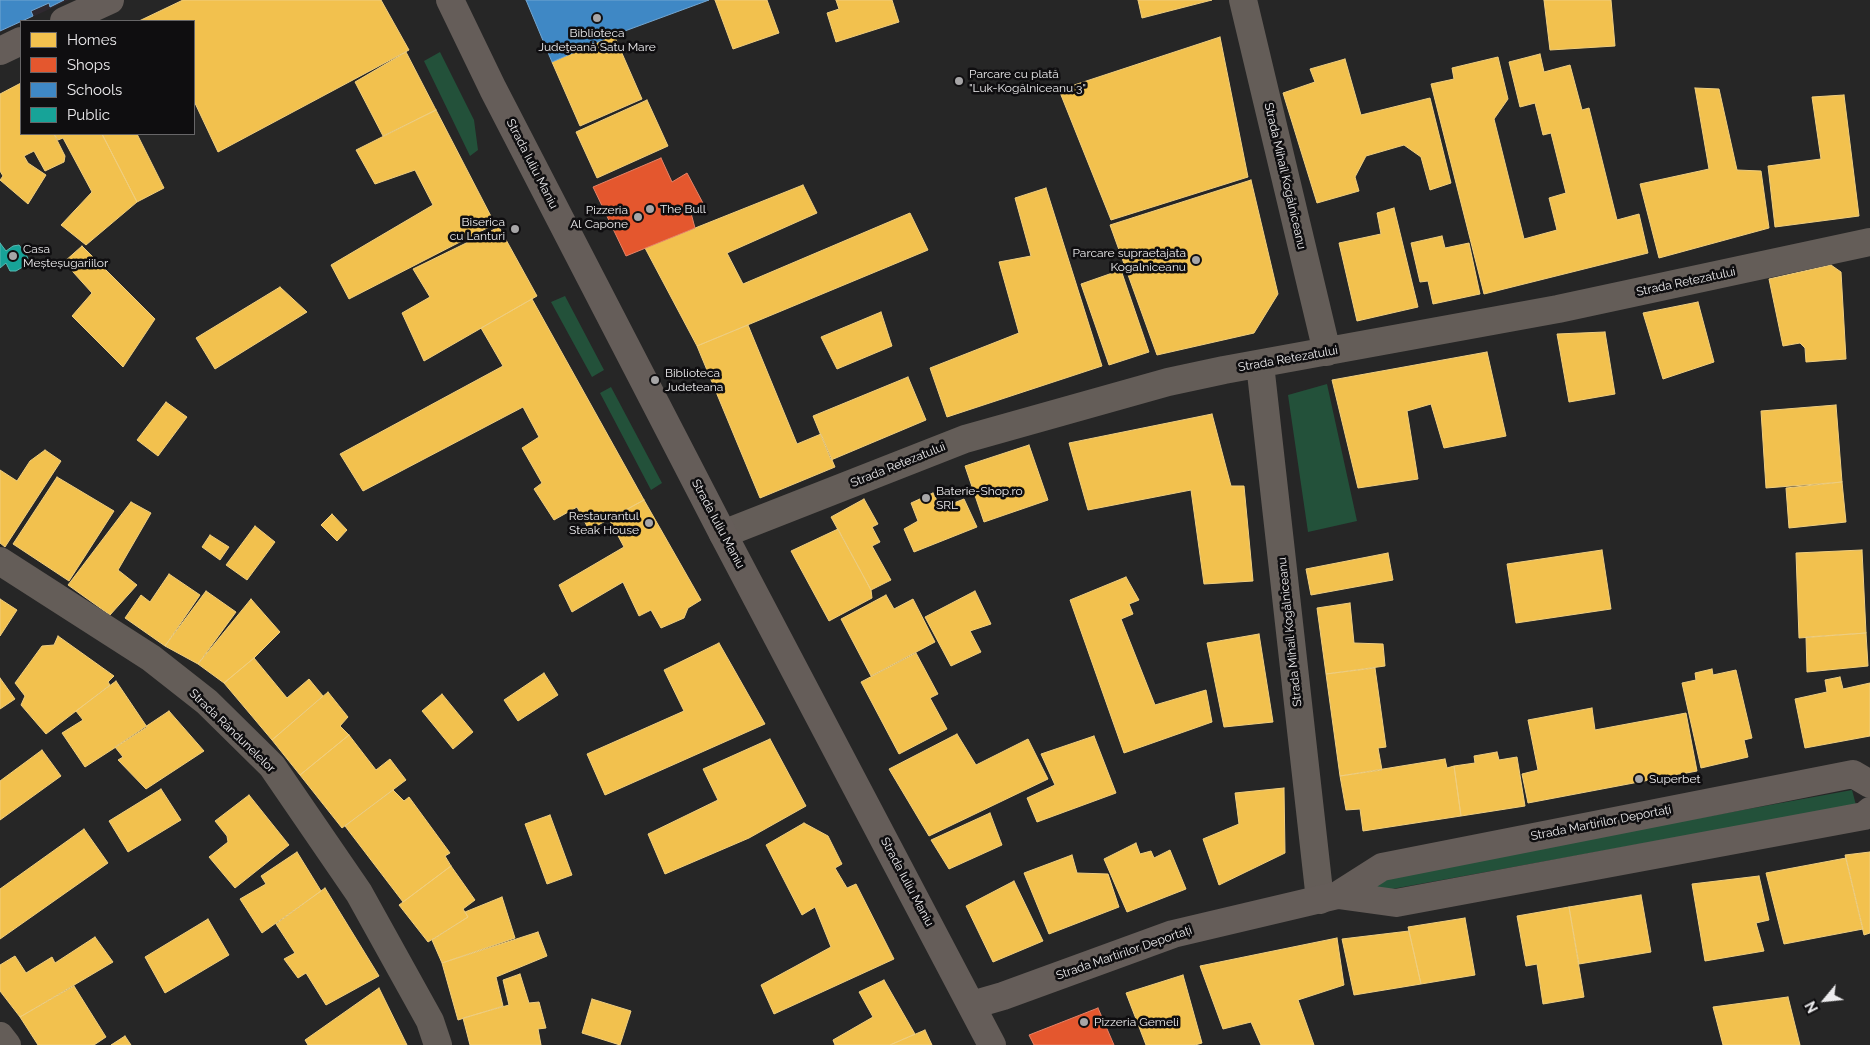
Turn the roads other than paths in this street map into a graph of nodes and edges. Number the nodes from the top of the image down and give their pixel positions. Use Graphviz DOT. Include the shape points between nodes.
graph roads {
  1 [pos="110,0"];
  2 [pos="450,0"];
  3 [pos="1243,0"];
  4 [pos="66,20"];
  5 [pos="20,41"];
  6 [pos="0,51"];
  7 [pos="1870,242"];
  8 [pos="1327,352"];
  9 [pos="1260,364"];
  10 [pos="723,534"];
  11 [pos="0,561"];
  12 [pos="1870,784"];
  13 [pos="1870,811"];
  14 [pos="1329,898"];
  15 [pos="972,1005"];
  16 [pos="0,1036"];
  17 [pos="7,1045"];
  18 [pos="438,1045"];
  19 [pos="992,1045"];
  1 -- 4 [label="main road"];
  2 -- 10 [label="main road, Strada Iuliu Maniu"];
  3 -- 8 [label="street, Strada Mihail Kogălniceanu"];
  5 -- 6 [label="main road"];
  7 -- 8 [label="street, Strada Retezatului" via="1558,309"];
  8 -- 9 [label="street, Strada Retezatului"];
  9 -- 10 [label="street, Strada Retezatului" via="1168,382 965,439"];
  9 -- 14 [label="street, Strada Mihail Kogălniceanu"];
  10 -- 15 [label="main road, Strada Iuliu Maniu"];
  11 -- 18 [label="street, Strada Rândunelelor" via="151,658 207,702 272,766 359,893 430,1021"];
  12 -- 14 [label="main road, Strada Martirilor Deportați" via="1853,774 1382,867"];
  13 -- 14 [label="main road, Strada Martirilor Deportați" via="1864,816 1396,903"];
  14 -- 15 [label="main road, Strada Martirilor Deportați" via="1173,934"];
  15 -- 19 [label="main road, Strada Iuliu Maniu"];
  16 -- 17 [label="street"];
}
